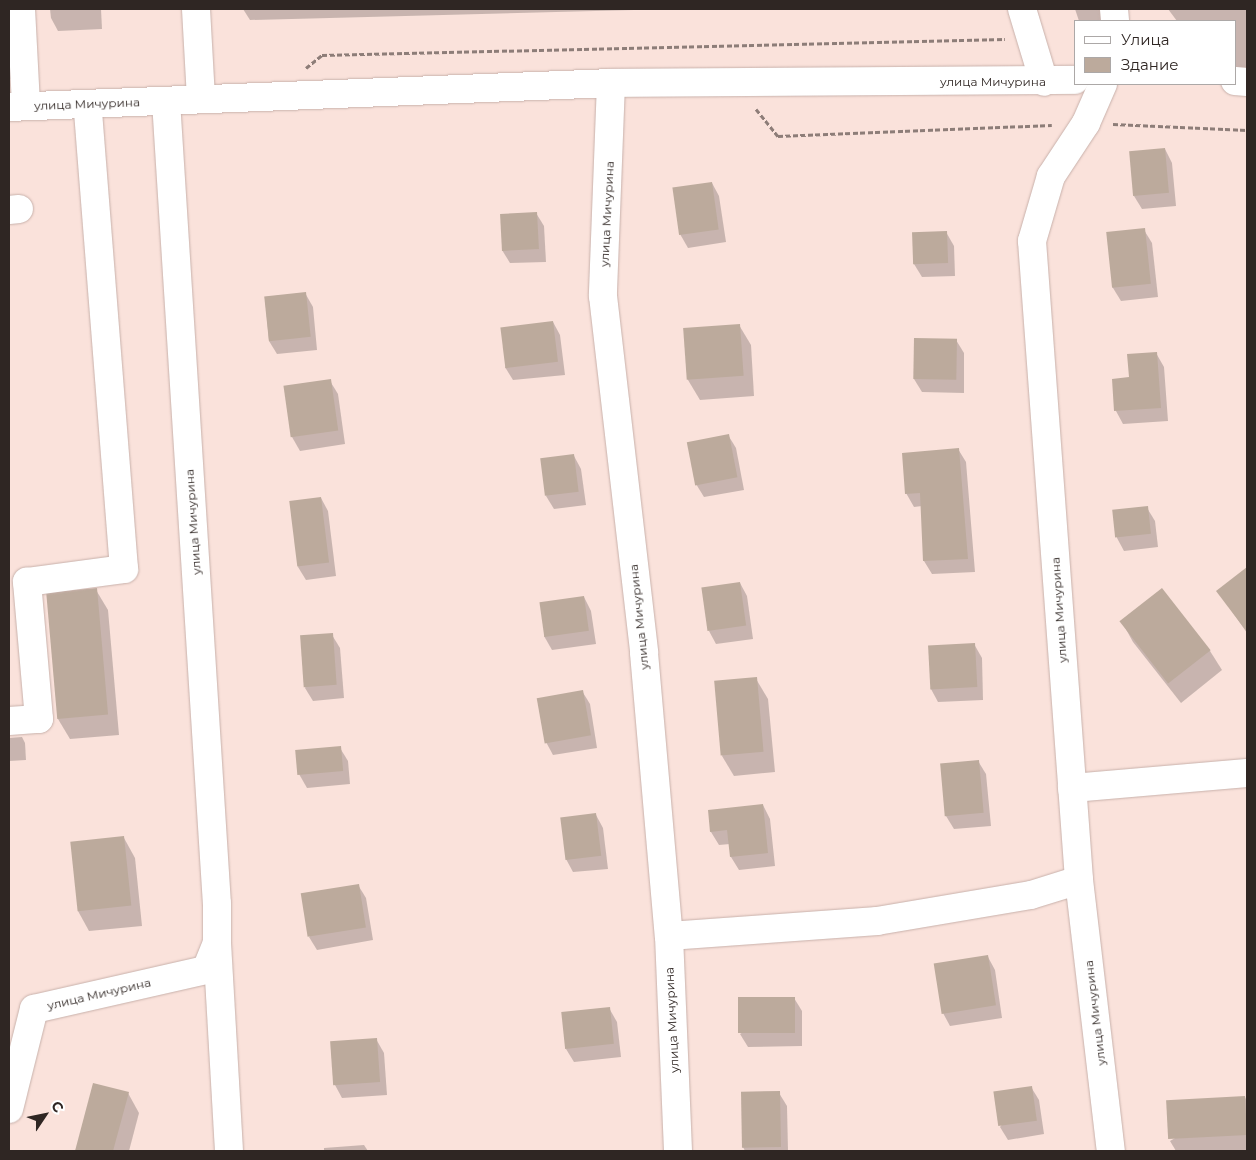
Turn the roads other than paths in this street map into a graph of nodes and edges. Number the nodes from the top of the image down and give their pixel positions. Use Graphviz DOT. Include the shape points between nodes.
graph roads {
  1 [pos="21,9"];
  2 [pos="196,9"];
  3 [pos="1022,9"];
  4 [pos="16,52"];
  5 [pos="1074,80"];
  6 [pos="1044,82"];
  7 [pos="611,83"];
  8 [pos="1103,85"];
  9 [pos="201,99"];
  10 [pos="166,101"];
  11 [pos="87,104"];
  12 [pos="17,107"];
  13 [pos="9,721"];
  14 [pos="1247,773"];
  15 [pos="1072,788"];
  16 [pos="1079,880"];
  17 [pos="669,936"];
  18 [pos="217,943"];
  19 [pos="9,1109"];
  20 [pos="229,1151"];
  21 [pos="678,1151"];
  22 [pos="1112,1151"];
  1 -- 4 [label="street"];
  2 -- 9 [label="street"];
  3 -- 6 [label="street"];
  4 -- 12 [label="street"];
  5 -- 6 [label="street, улица Мичурина"];
  6 -- 7 [label="street, улица Мичурина"];
  7 -- 9 [label="street, улица Мичурина"];
  7 -- 17 [label="street, улица Мичурина" via="603,296 644,653"];
  8 -- 15 [label="street, улица Мичурина" via="1086,123 1051,176 1032,241"];
  9 -- 10 [label="street, улица Мичурина"];
  10 -- 11 [label="street, улица Мичурина"];
  10 -- 18 [label="street, улица Мичурина"];
  11 -- 12 [label="street, улица Мичурина"];
  11 -- 13 [label="street" via="124,569 27,582 39,719"];
  14 -- 15 [label="street"];
  15 -- 16 [label="street, улица Мичурина"];
  16 -- 17 [label="street" via="1031,895 877,921"];
  16 -- 22 [label="street, улица Мичурина"];
  17 -- 21 [label="street, улица Мичурина"];
  18 -- 19 [label="street, улица Мичурина" via="206,970 34,1009"];
  18 -- 20 [label="street, улица Мичурина"];
}
